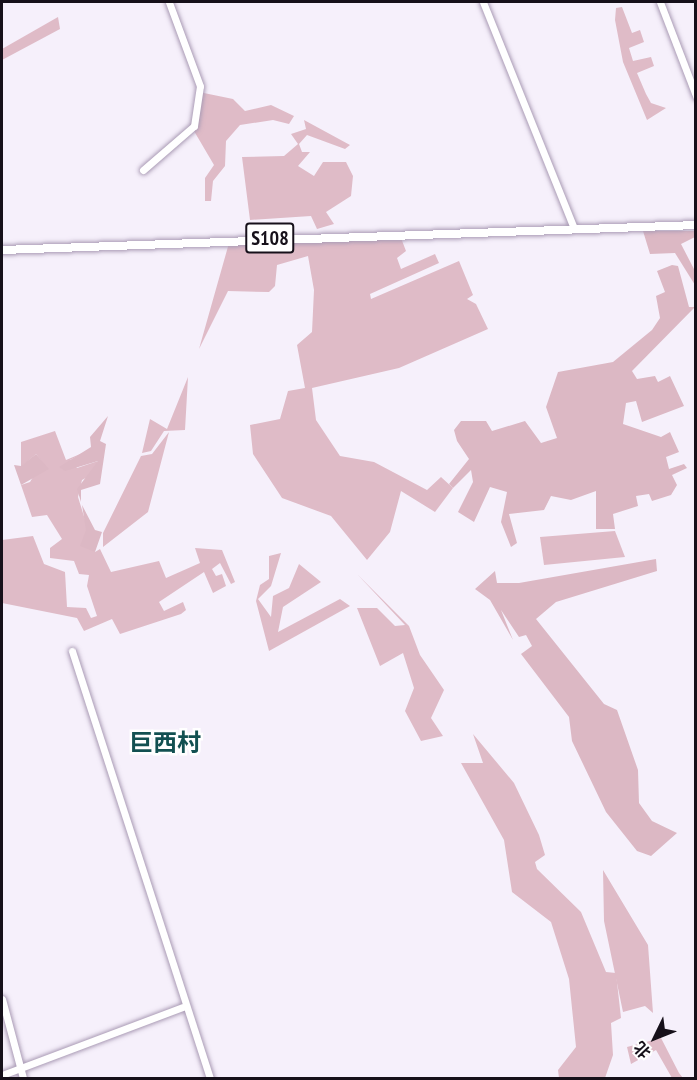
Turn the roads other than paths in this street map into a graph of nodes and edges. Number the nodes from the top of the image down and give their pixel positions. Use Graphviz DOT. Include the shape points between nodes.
graph roads {
  1 [pos="169,2"];
  2 [pos="483,2"];
  3 [pos="660,2"];
  4 [pos="696,96"];
  5 [pos="143,170"];
  6 [pos="696,225"];
  7 [pos="574,228"];
  8 [pos="2,250"];
  9 [pos="72,651"];
  10 [pos="2,999"];
  11 [pos="183,1007"];
  12 [pos="19,1069"];
  13 [pos="2,1075"];
  14 [pos="23,1078"];
  15 [pos="210,1078"];
  1 -- 5 [label="street" via="200,86 194,126"];
  2 -- 7 [label="street"];
  3 -- 4 [label="street"];
  6 -- 7 [label="main road, S108"];
  7 -- 8 [label="main road, S108"];
  9 -- 11 [label="street"];
  10 -- 12 [label="street"];
  11 -- 12 [label="street"];
  11 -- 15 [label="street"];
  12 -- 13 [label="street"];
  12 -- 14 [label="street"];
}
